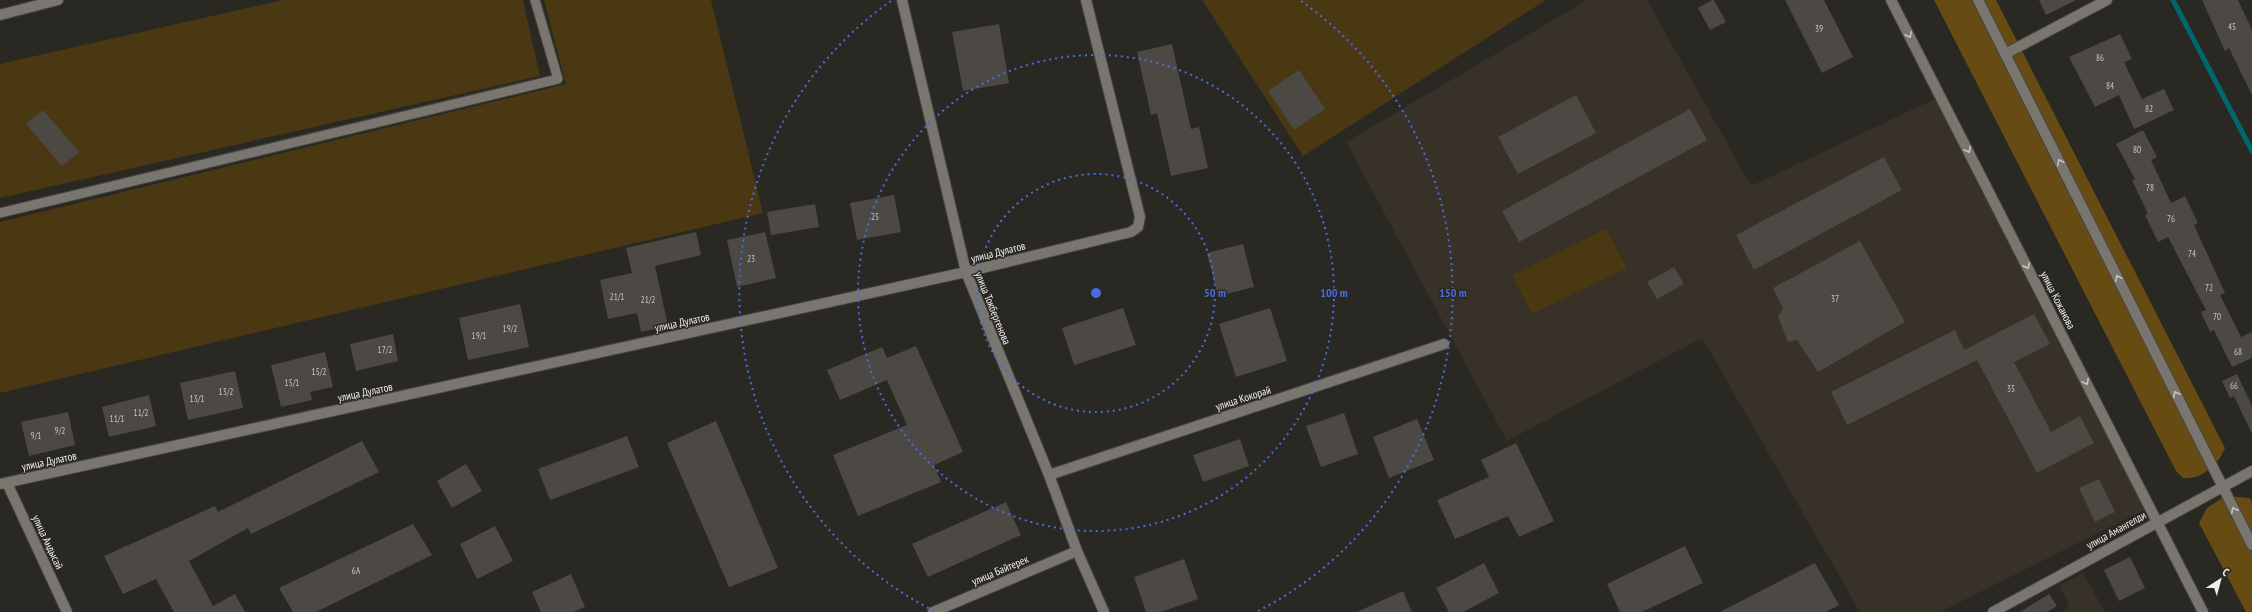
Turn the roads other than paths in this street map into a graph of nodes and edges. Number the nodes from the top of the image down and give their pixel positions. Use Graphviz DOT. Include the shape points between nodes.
graph roads {
  1 [pos="58,0"];
  2 [pos="535,0"];
  3 [pos="902,0"];
  4 [pos="1086,0"];
  5 [pos="1891,0"];
  6 [pos="1978,0"];
  7 [pos="2107,0"];
  8 [pos="29,4"];
  9 [pos="0,15"];
  10 [pos="2006,54"];
  11 [pos="0,214"];
  12 [pos="966,272"];
  13 [pos="1444,344"];
  14 [pos="2252,471"];
  15 [pos="1049,475"];
  16 [pos="4,484"];
  17 [pos="2222,487"];
  18 [pos="2158,521"];
  19 [pos="2252,545"];
  20 [pos="1077,551"];
  21 [pos="67,612"];
  22 [pos="933,612"];
  23 [pos="1104,612"];
  24 [pos="1993,612"];
  25 [pos="2203,612"];
  1 -- 8 [label="street"];
  2 -- 11 [label="lane" via="558,79"];
  3 -- 12 [label="street, улица Токбергенова"];
  4 -- 12 [label="street, улица Дулатов" via="1140,217 1138,227 1131,232"];
  5 -- 18 [label="street, улица Кожанова, one-way"];
  6 -- 10 [label="street"];
  7 -- 10 [label="street"];
  8 -- 9 [label="street"];
  17 -- 10 [label="street, one-way"];
  12 -- 15 [label="street, улица Токбергенова"];
  12 -- 16 [label="street, улица Дулатов"];
  13 -- 15 [label="street, улица Кокорай"];
  14 -- 17 [label="street, улица Амангелди"];
  15 -- 20 [label="street, улица Токбергенова"];
  16 -- 21 [label="street, улица Андысай"];
  17 -- 18 [label="street, улица Амангелди"];
  19 -- 17 [label="street, one-way"];
  18 -- 24 [label="street, улица Амангелди"];
  18 -- 25 [label="street, улица Кожанова"];
  20 -- 22 [label="street, улица Байтерек"];
  20 -- 23 [label="street, улица Токбергенова"];
}
